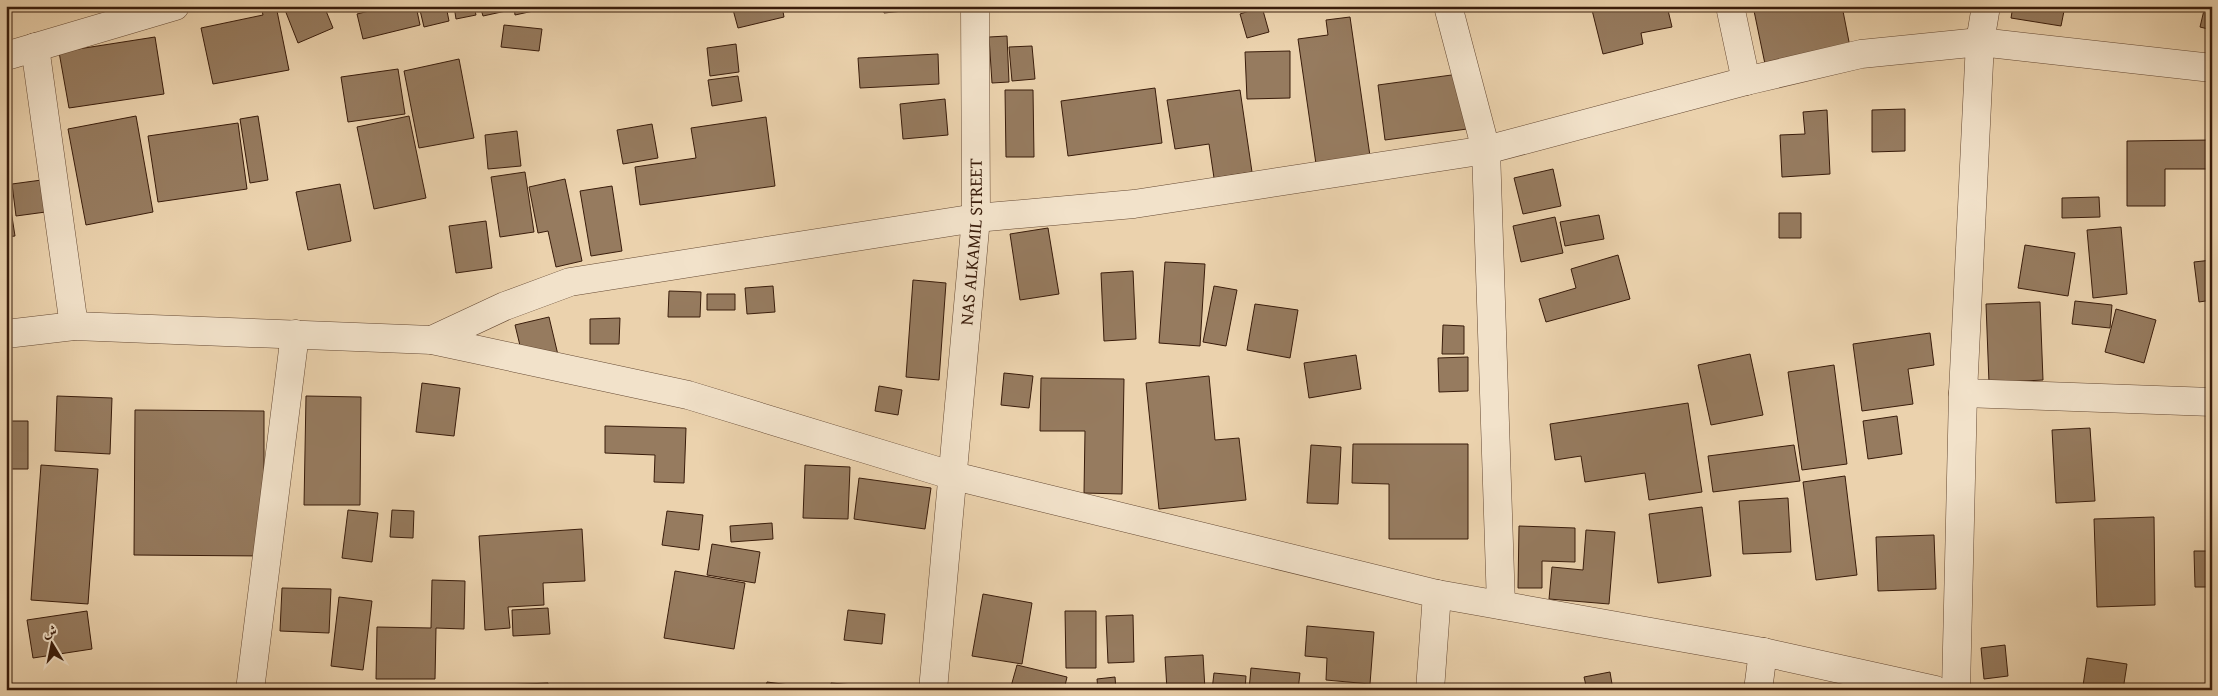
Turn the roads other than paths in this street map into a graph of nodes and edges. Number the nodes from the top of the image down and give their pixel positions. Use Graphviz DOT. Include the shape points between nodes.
graph roads {
  1 [pos="175,6"];
  2 [pos="975,6"];
  3 [pos="1448,6"];
  4 [pos="1730,6"];
  5 [pos="1986,6"];
  6 [pos="1980,42"];
  7 [pos="34,47"];
  8 [pos="6,56"];
  9 [pos="2212,68"];
  10 [pos="1746,81"];
  11 [pos="1486,150"];
  12 [pos="976,218"];
  13 [pos="74,326"];
  14 [pos="6,334"];
  15 [pos="295,334"];
  16 [pos="432,340"];
  17 [pos="1963,393"];
  18 [pos="2212,402"];
  19 [pos="954,476"];
  20 [pos="1437,594"];
  21 [pos="1501,605"];
  22 [pos="1763,652"];
  23 [pos="250,690"];
  24 [pos="933,690"];
  25 [pos="1430,690"];
  26 [pos="1758,690"];
  27 [pos="1935,690"];
  28 [pos="1956,690"];
  1 -- 7 [label="street"];
  2 -- 12 [label="street, NAS ALKAMIL STREET"];
  3 -- 11 [label="street"];
  4 -- 10 [label="street"];
  5 -- 6 [label="street"];
  6 -- 9 [label="street"];
  6 -- 10 [label="street" via="1861,54"];
  6 -- 17 [label="street"];
  7 -- 8 [label="street"];
  7 -- 13 [label="street"];
  10 -- 11 [label="street"];
  11 -- 12 [label="street" via="1134,204"];
  11 -- 21 [label="street"];
  12 -- 16 [label="street" via="570,282 505,306"];
  12 -- 19 [label="street, NAS ALKAMIL STREET"];
  13 -- 14 [label="street"];
  13 -- 15 [label="street"];
  15 -- 16 [label="street"];
  15 -- 23 [label="street"];
  16 -- 19 [label="street" via="688,396"];
  17 -- 18 [label="street"];
  17 -- 28 [label="street"];
  19 -- 20 [label="street"];
  19 -- 24 [label="street, NAS ALKAMIL STREET"];
  20 -- 21 [label="street"];
  20 -- 25 [label="street"];
  21 -- 22 [label="street"];
  22 -- 26 [label="street"];
  22 -- 27 [label="street"];
}
